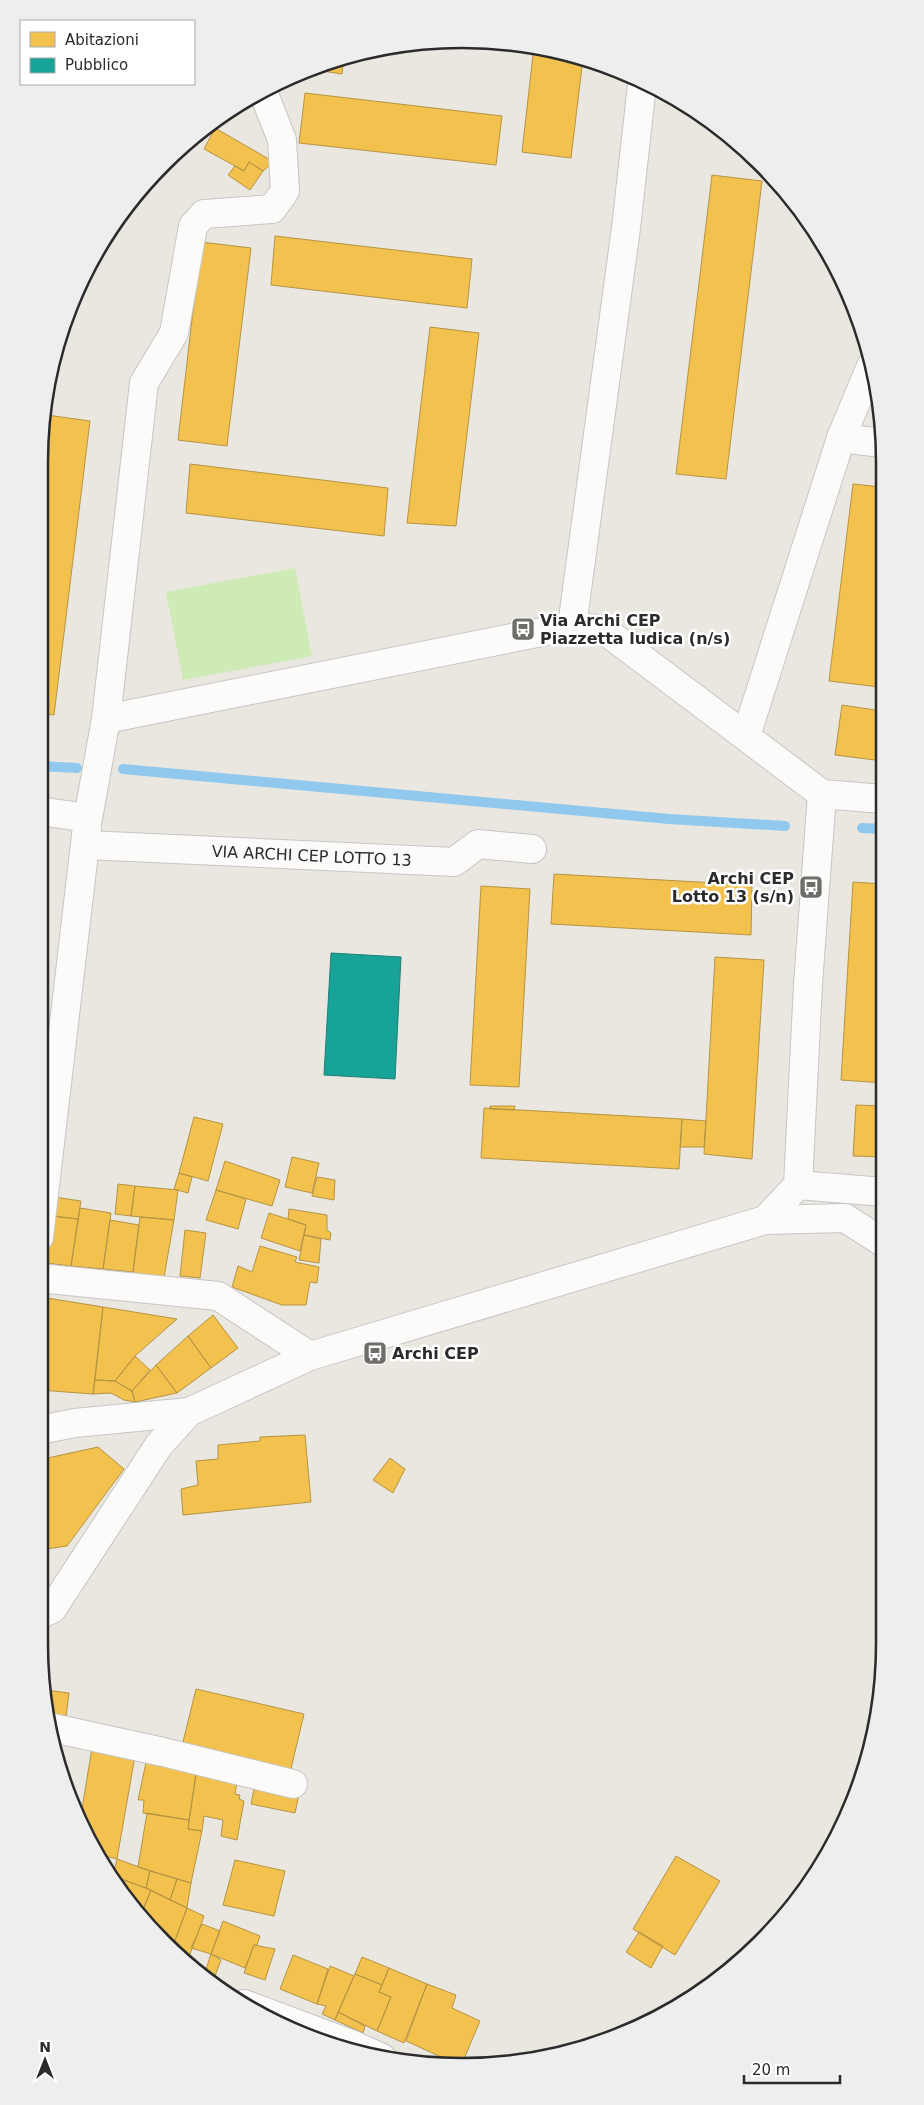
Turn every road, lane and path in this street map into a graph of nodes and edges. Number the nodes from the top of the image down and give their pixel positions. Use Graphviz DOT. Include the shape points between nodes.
graph roads {
  1 [pos="642,88"];
  2 [pos="265,97"];
  3 [pos="867,375"];
  4 [pos="841,438"];
  5 [pos="876,442"];
  6 [pos="572,626"];
  7 [pos="106,719"];
  8 [pos="746,736"];
  9 [pos="822,794"];
  10 [pos="876,798"];
  11 [pos="48,812"];
  12 [pos="88,818"];
  13 [pos="86,846"];
  14 [pos="532,849"];
  15 [pos="48,1162"];
  16 [pos="798,1185"];
  17 [pos="876,1191"];
  18 [pos="764,1220"];
  19 [pos="876,1238"];
  20 [pos="48,1279"];
  21 [pos="310,1356"];
  22 [pos="189,1412"];
  23 [pos="149,1416"];
  24 [pos="48,1428"];
  25 [pos="159,1445"];
  26 [pos="48,1611"];
  27 [pos="56,1729"];
  28 [pos="293,1784"];
  29 [pos="308,2028"];
  30 [pos="331,2037"];
  1 -- 6 [label="street" via="625,237"];
  2 -- 7 [label="street" via="282,140 285,191 272,209 204,214 193,226 174,333 144,382"];
  3 -- 4 [label="street"];
  4 -- 5 [label="street"];
  4 -- 8 [label="street"];
  6 -- 7 [label="street"];
  6 -- 8 [label="street" via="604,630"];
  7 -- 12 [label="street"];
  8 -- 9 [label="street"];
  9 -- 10 [label="street"];
  9 -- 16 [label="street"];
  11 -- 12 [label="street"];
  12 -- 13 [label="street"];
  13 -- 14 [label="street, VIA ARCHI CEP LOTTO 13" via="454,862 478,844"];
  13 -- 15 [label="street"];
  16 -- 17 [label="street"];
  16 -- 18 [label="street"];
  18 -- 19 [label="street" via="845,1218"];
  18 -- 21 [label="street"];
  20 -- 21 [label="street" via="218,1296"];
  21 -- 22 [label="street"];
  22 -- 23 [label="street"];
  22 -- 25 [label="street"];
  23 -- 24 [label="street"];
  23 -- 25 [label="street"];
  25 -- 26 [label="street"];
  27 -- 28 [label="street"];
  29 -- 30 [label="street"];
}
